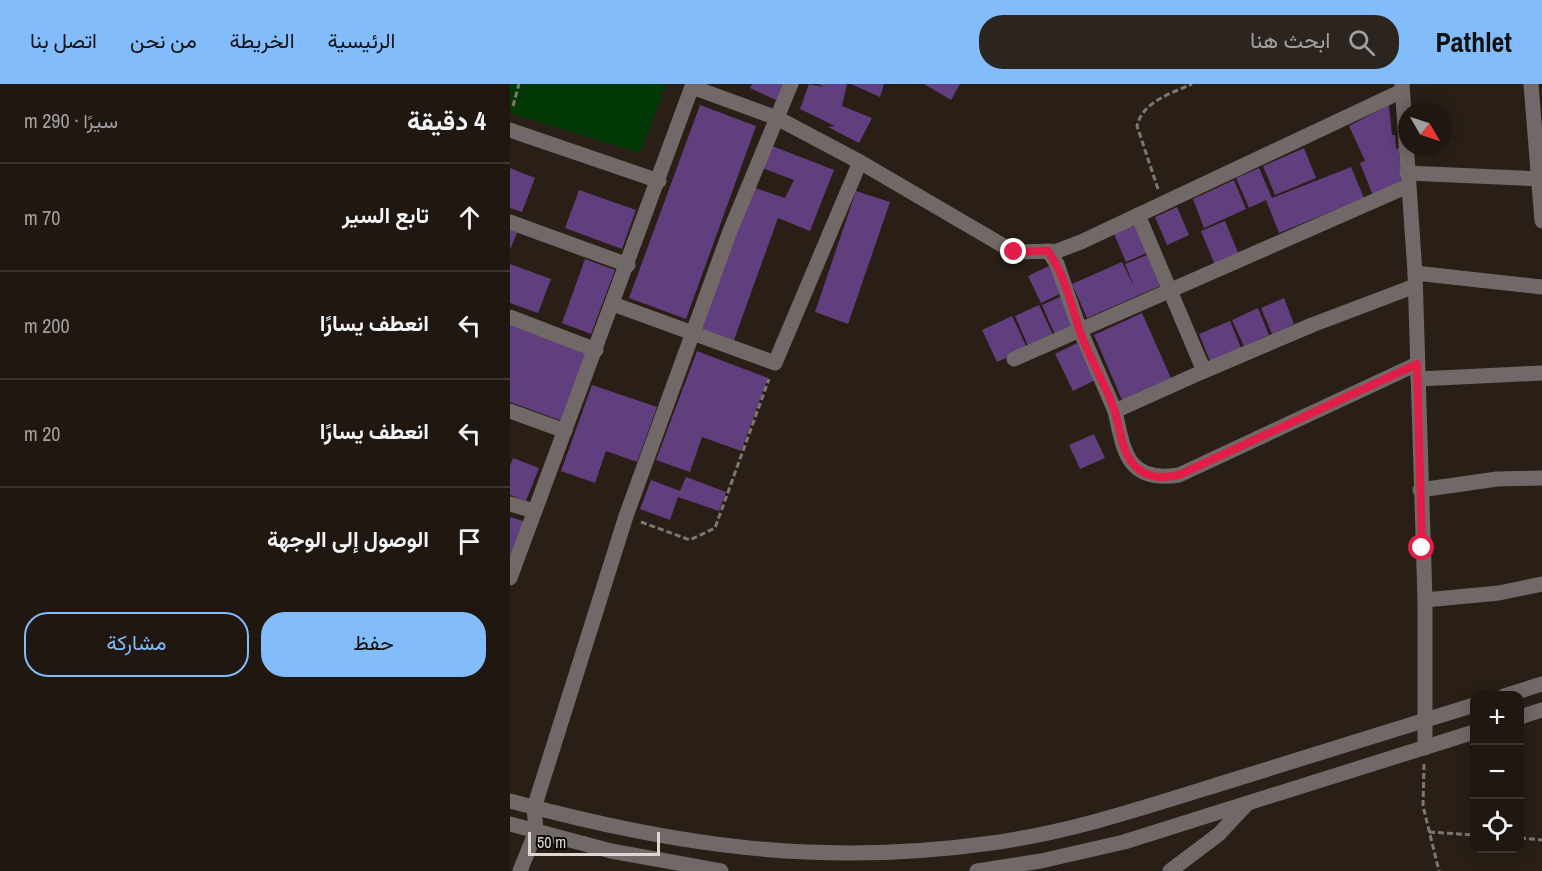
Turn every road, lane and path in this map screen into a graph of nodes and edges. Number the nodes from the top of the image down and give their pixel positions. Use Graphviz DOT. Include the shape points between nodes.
graph roads {
  1 [pos="519,84"];
  2 [pos="791,84"];
  3 [pos="1192,84"];
  4 [pos="1531,84"];
  5 [pos="693,86"];
  6 [pos="1402,87"];
  7 [pos="513,106"];
  8 [pos="777,118"];
  9 [pos="510,130"];
  10 [pos="860,162"];
  11 [pos="1540,179"];
  12 [pos="1407,180"];
  13 [pos="659,181"];
  14 [pos="1163,203"];
  15 [pos="1138,215"];
  16 [pos="1542,221"];
  17 [pos="510,222"];
  18 [pos="1048,251"];
  19 [pos="628,265"];
  20 [pos="1415,280"];
  21 [pos="1542,287"];
  22 [pos="1171,289"];
  23 [pos="613,304"];
  24 [pos="510,317"];
  25 [pos="1080,330"];
  26 [pos="691,334"];
  27 [pos="596,350"];
  28 [pos="1014,359"];
  29 [pos="775,363"];
  30 [pos="1204,371"];
  31 [pos="1418,371"];
  32 [pos="1542,373"];
  33 [pos="510,411"];
  34 [pos="1114,411"];
  35 [pos="565,431"];
  36 [pos="1542,478"];
  37 [pos="1420,490"];
  38 [pos="510,504"];
  39 [pos="534,511"];
  40 [pos="626,516"];
  41 [pos="510,578"];
  42 [pos="1542,584"];
  43 [pos="1425,600"];
  44 [pos="1542,684"];
  45 [pos="1520,691"];
  46 [pos="1470,706"];
  47 [pos="1542,710"];
  48 [pos="1524,716"];
  49 [pos="1425,720"];
  50 [pos="1470,733"];
  51 [pos="1425,748"];
  52 [pos="510,801"];
  53 [pos="1249,802"];
  54 [pos="534,808"];
  55 [pos="510,824"];
  56 [pos="536,831"];
  57 [pos="1429,832"];
  58 [pos="1470,835"];
  59 [pos="1524,838"];
  60 [pos="1542,840"];
  61 [pos="520,871"];
  62 [pos="721,871"];
  63 [pos="977,871"];
  64 [pos="1170,871"];
  65 [pos="1439,871"];
  1 -- 7 [label="path"];
  2 -- 8 [label="street"];
  3 -- 14 [label="path" via="1160,99 1145,109 1138,120"];
  4 -- 11 [label="street"];
  5 -- 8 [label="street"];
  5 -- 13 [label="street"];
  6 -- 12 [label="street"];
  6 -- 14 [label="street"];
  8 -- 10 [label="street"];
  8 -- 26 [label="street"];
  9 -- 13 [label="street"];
  10 -- 18 [label="street" via="1014,252"];
  10 -- 29 [label="street"];
  11 -- 12 [label="street"];
  11 -- 16 [label="street"];
  12 -- 20 [label="street"];
  12 -- 22 [label="street"];
  13 -- 19 [label="street"];
  14 -- 15 [label="street"];
  15 -- 18 [label="street" via="1081,242"];
  15 -- 22 [label="street"];
  17 -- 19 [label="street"];
  18 -- 25 [label="street" via="1063,280"];
  19 -- 23 [label="street"];
  20 -- 21 [label="street"];
  20 -- 30 [label="street"];
  20 -- 31 [label="street"];
  22 -- 25 [label="street"];
  22 -- 30 [label="street"];
  23 -- 26 [label="street"];
  23 -- 27 [label="street"];
  24 -- 27 [label="street"];
  25 -- 28 [label="street"];
  25 -- 34 [label="street"];
  26 -- 29 [label="street"];
  26 -- 40 [label="street"];
  27 -- 35 [label="street"];
  29 -- 40 [label="path" via="715,528 690,540"];
  30 -- 34 [label="street"];
  31 -- 32 [label="street"];
  31 -- 34 [label="street" via="1179,475 1160,478 1148,475 1125,453"];
  31 -- 37 [label="street"];
  33 -- 35 [label="street"];
  35 -- 39 [label="street"];
  36 -- 37 [label="street"];
  37 -- 43 [label="street"];
  38 -- 39 [label="street"];
  39 -- 41 [label="street"];
  40 -- 54 [label="street"];
  42 -- 43 [label="street"];
  43 -- 49 [label="street"];
  44 -- 45 [label="street"];
  46 -- 49 [label="street"];
  47 -- 48 [label="street"];
  49 -- 51 [label="street"];
  49 -- 54 [label="street" via="1117,816 1035,836 951,848 864,853 757,850 651,836"];
  50 -- 51 [label="street"];
  51 -- 53 [label="street"];
  51 -- 57 [label="path" via="1423,806"];
  52 -- 54 [label="street"];
  53 -- 63 [label="street" via="1093,850"];
  53 -- 64 [label="street" via="1219,834"];
  54 -- 56 [label="street"];
  55 -- 56 [label="street"];
  56 -- 61 [label="street"];
  56 -- 62 [label="street" via="630,855"];
  57 -- 58 [label="path"];
  57 -- 65 [label="path"];
  59 -- 60 [label="path"];
}
